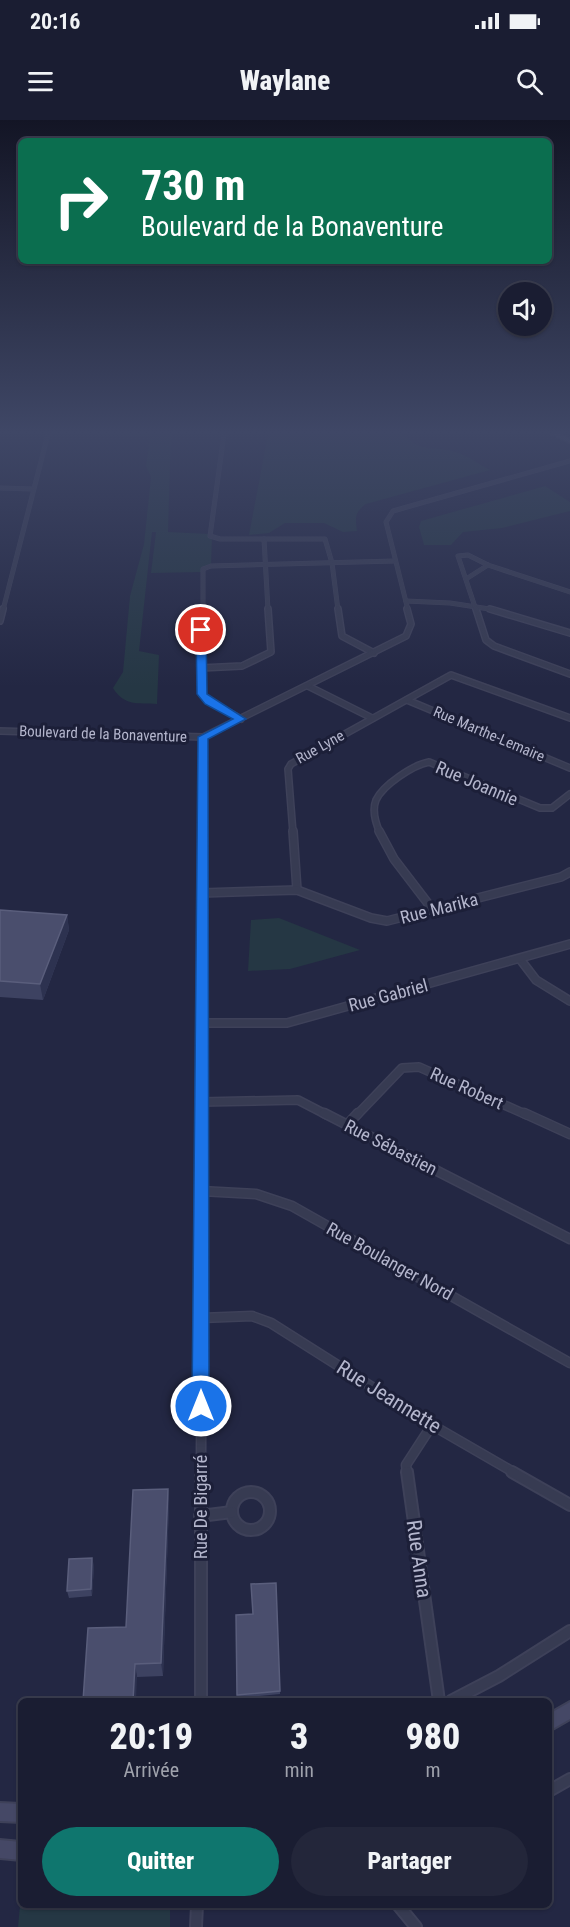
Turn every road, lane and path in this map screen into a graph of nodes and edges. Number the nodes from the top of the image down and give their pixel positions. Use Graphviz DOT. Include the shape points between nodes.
graph roads {
  1 [pos="26,518"];
  2 [pos="212,518"];
  3 [pos="388,518"];
  4 [pos="264,539"];
  5 [pos="396,561"];
  6 [pos="332,563"];
  7 [pos="267,565"];
  8 [pos="488,565"];
  9 [pos="466,579"];
  10 [pos="0,588"];
  11 [pos="8,589"];
  12 [pos="570,592"];
  13 [pos="406,601"];
  14 [pos="474,604"];
  15 [pos="0,621"];
  16 [pos="570,633"];
  17 [pos="374,653"];
  18 [pos="201,668"];
  19 [pos="570,674"];
  20 [pos="308,686"];
  21 [pos="407,700"];
  22 [pos="372,718"];
  23 [pos="570,718"];
  24 [pos="241,719"];
  25 [pos="0,731"];
  26 [pos="203,737"];
  27 [pos="570,768"];
  28 [pos="570,794"];
  29 [pos="570,872"];
  30 [pos="297,890"];
  31 [pos="202,893"];
  32 [pos="433,910"];
  33 [pos="570,944"];
  34 [pos="519,959"];
  35 [pos="570,1001"];
  36 [pos="202,1023"];
  37 [pos="202,1102"];
  38 [pos="348,1124"];
  39 [pos="570,1134"];
  40 [pos="201,1191"];
  41 [pos="570,1239"];
  42 [pos="201,1318"];
  43 [pos="570,1362"];
  44 [pos="432,1425"];
  45 [pos="570,1505"];
  46 [pos="232,1512"];
  47 [pos="200,1516"];
  48 [pos="570,1631"];
  49 [pos="201,1698"];
  50 [pos="439,1698"];
  51 [pos="457,1698"];
  52 [pos="570,1710"];
  53 [pos="552,1721"];
  54 [pos="570,1779"];
  55 [pos="552,1789"];
  56 [pos="0,1812"];
  57 [pos="18,1813"];
  58 [pos="0,1849"];
  59 [pos="18,1851"];
  60 [pos="197,1908"];
  61 [pos="400,1908"];
  62 [pos="196,1927"];
  63 [pos="416,1927"];
  1 -- 11 [label="street"];
  2 -- 4 [label="street" via="210,534 220,538"];
  3 -- 5 [label="street, Boulevard de la Bonaventure"];
  4 -- 6 [label="street" via="325,539"];
  4 -- 7 [label="street"];
  5 -- 6 [label="street"];
  5 -- 13 [label="street, Boulevard de la Bonaventure"];
  6 -- 7 [label="street"];
  6 -- 17 [label="street" via="342,636"];
  7 -- 18 [label="street" via="271,652 242,666"];
  7 -- 18 [label="street" via="203,569"];
  8 -- 9 [label="street"];
  8 -- 9 [label="street" via="468,555 458,556"];
  8 -- 12 [label="street"];
  9 -- 14 [label="street"];
  10 -- 11 [label="street"];
  11 -- 15 [label="street"];
  13 -- 14 [label="street"];
  13 -- 17 [label="street, Boulevard de la Bonaventure" via="409,632"];
  14 -- 16 [label="street" via="517,613"];
  14 -- 19 [label="street" via="489,643"];
  17 -- 20 [label="street, Boulevard de la Bonaventure"];
  18 -- 24 [label="street" via="204,698"];
  20 -- 22 [label="street"];
  20 -- 24 [label="street, Boulevard de la Bonaventure"];
  21 -- 22 [label="street, Rue Lyne"];
  21 -- 23 [label="street, Rue Lyne" via="445,677 462,677"];
  21 -- 27 [label="street, Rue Marthe-Lemaire"];
  22 -- 30 [label="street, Rue Lyne" via="288,769"];
  24 -- 26 [label="street, Boulevard de la Bonaventure"];
  25 -- 26 [label="street, Boulevard de la Bonaventure"];
  26 -- 31 [label="street, Rue De Bigarré"];
  28 -- 32 [label="street, Rue Joannie" via="552,808 540,808 429,762 416,765 397,779 376,799 379,832 389,853"];
  29 -- 32 [label="street, Rue Marika"];
  30 -- 31 [label="street, Rue Marika"];
  30 -- 32 [label="street, Rue Marika" via="379,920"];
  31 -- 36 [label="street, Rue De Bigarré"];
  33 -- 34 [label="street, Rue Gabriel"];
  34 -- 35 [label="street" via="536,980"];
  34 -- 36 [label="street, Rue Gabriel" via="287,1023"];
  36 -- 37 [label="street, Rue De Bigarré"];
  37 -- 38 [label="street, Rue Sébastien" via="298,1100"];
  37 -- 40 [label="street, Rue De Bigarré"];
  38 -- 39 [label="street, Rue Robert" via="402,1068 410,1066"];
  38 -- 41 [label="street, Rue Sébastien"];
  40 -- 42 [label="street, Rue De Bigarré"];
  40 -- 43 [label="street, Rue Boulanger Nord" via="256,1194 292,1206"];
  42 -- 44 [label="street, Rue Jeannette" via="252,1316 271,1323"];
  42 -- 47 [label="street, Rue De Bigarré"];
  44 -- 45 [label="street, Rue Jeannette"];
  44 -- 50 [label="street, Rue Anna" via="406,1465"];
  46 -- 47 [label="street"];
  47 -- 49 [label="street, Rue De Bigarré"];
  48 -- 51 [label="street"];
  52 -- 53 [label="main road"];
  54 -- 55 [label="street"];
  56 -- 57 [label="main road"];
  58 -- 59 [label="main road"];
  60 -- 62 [label="street"];
  61 -- 63 [label="street"];
}
